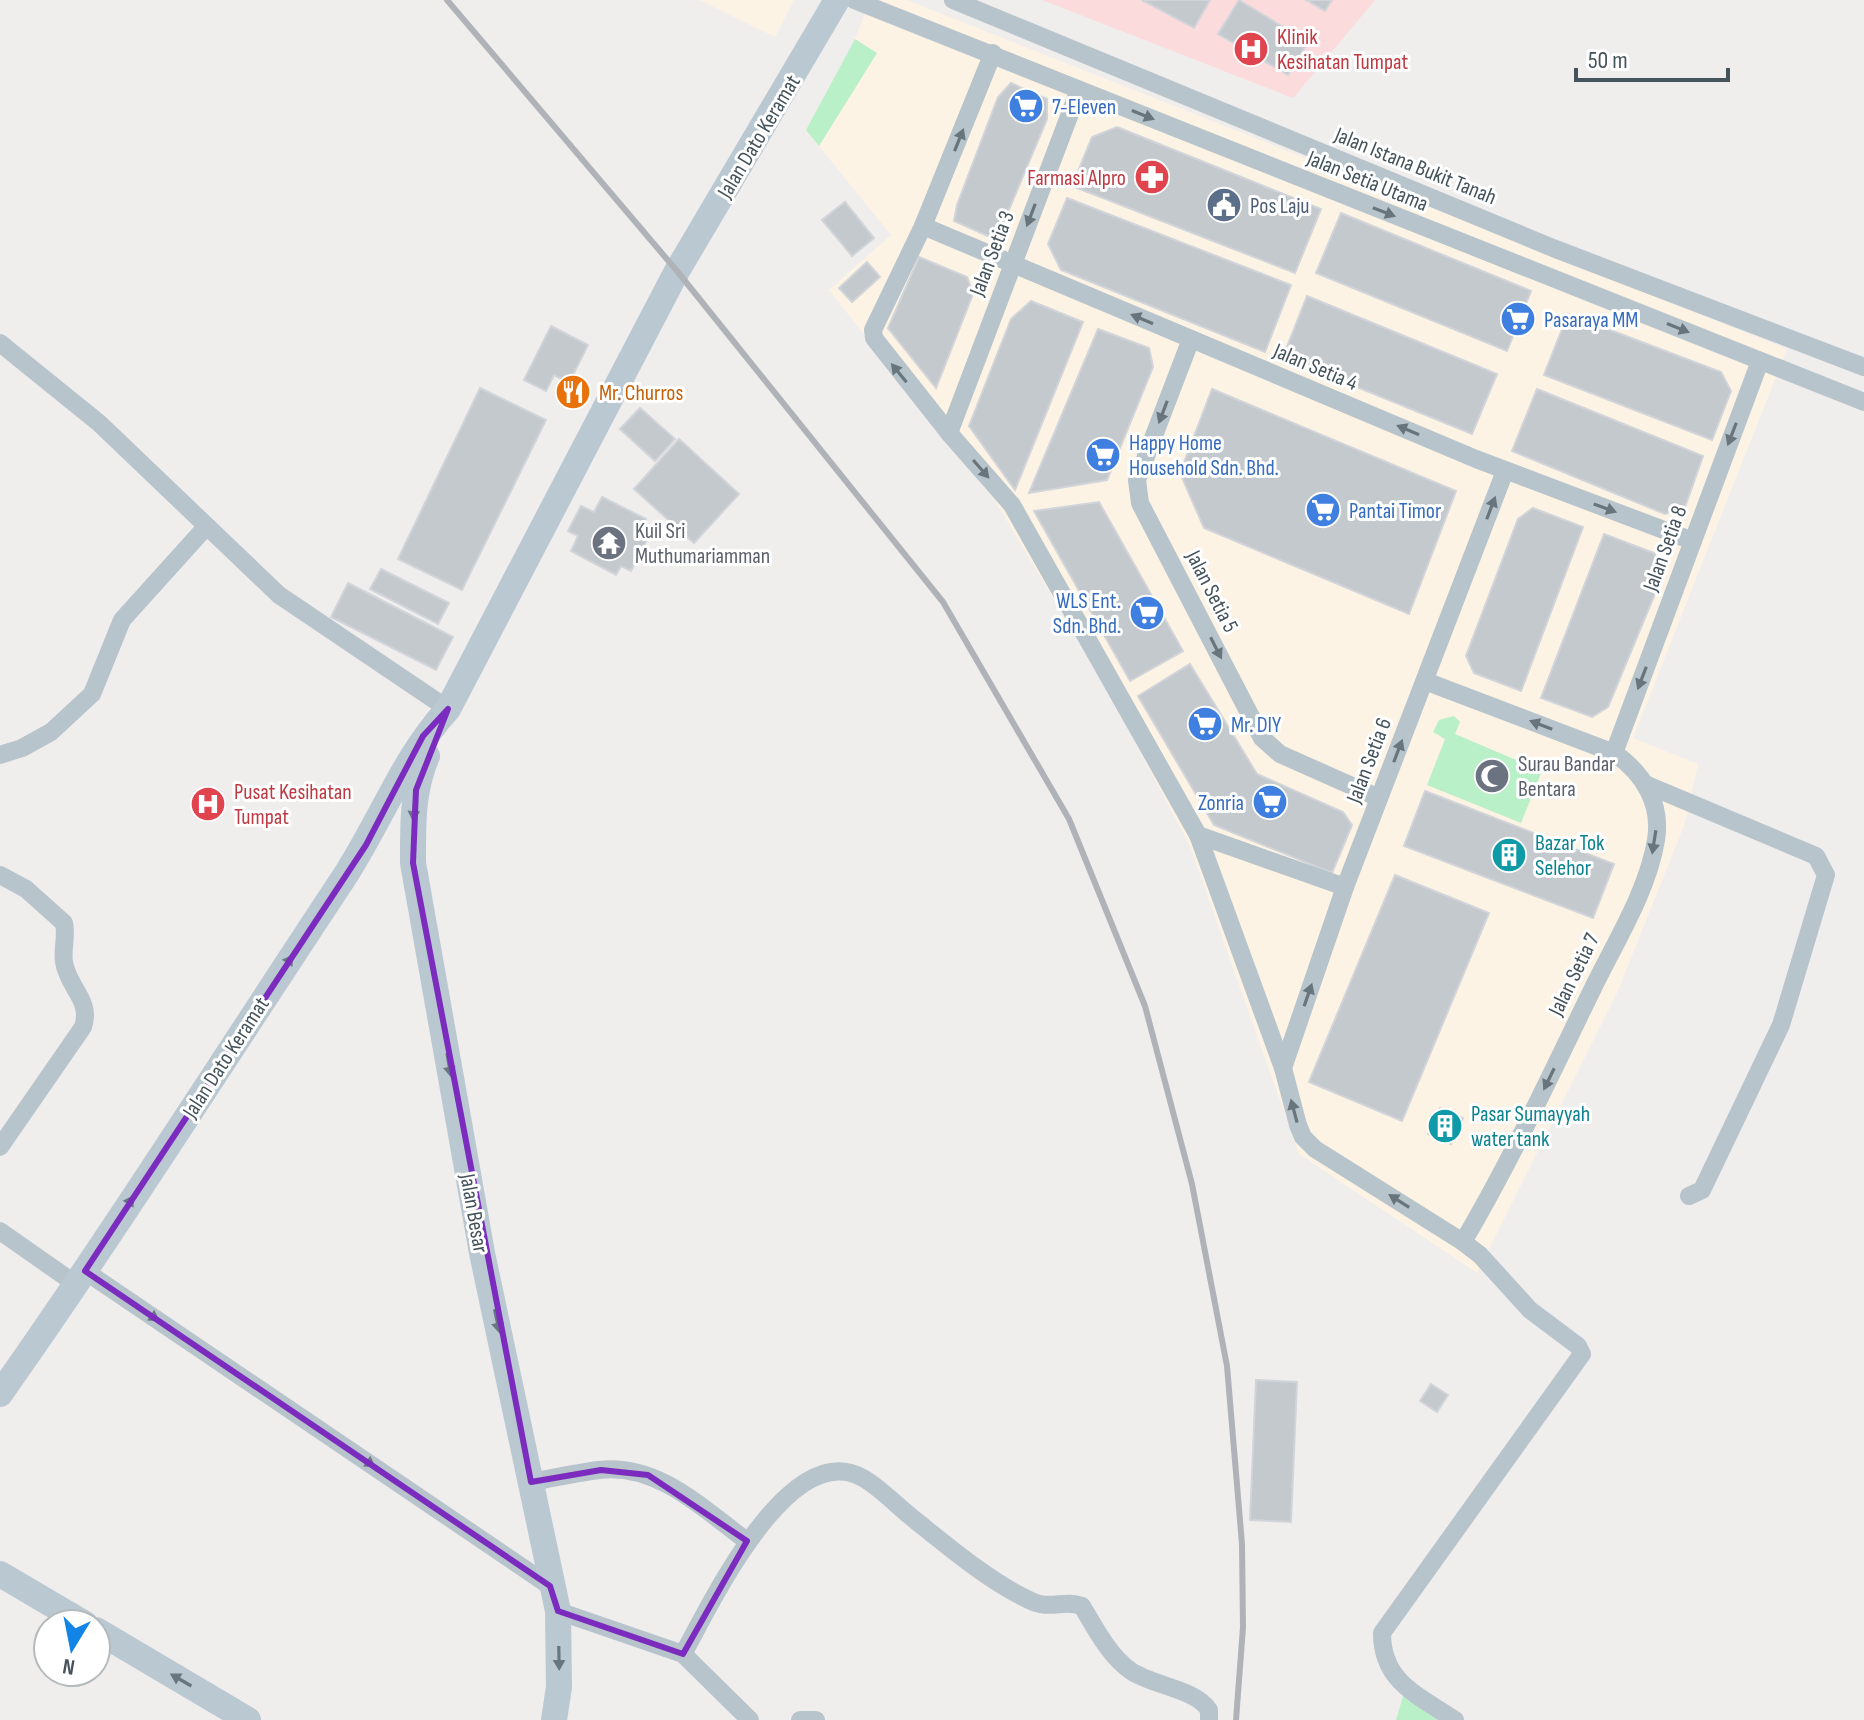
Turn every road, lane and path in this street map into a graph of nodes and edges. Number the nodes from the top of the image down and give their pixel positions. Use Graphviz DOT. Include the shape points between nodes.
graph roads {
  1 [pos="953,0"];
  2 [pos="834,2"];
  3 [pos="993,53"];
  4 [pos="1079,90"];
  5 [pos="923,226"];
  6 [pos="1013,265"];
  7 [pos="1191,339"];
  8 [pos="0,343"];
  9 [pos="1760,361"];
  10 [pos="1864,367"];
  11 [pos="1864,402"];
  12 [pos="949,433"];
  13 [pos="1505,471"];
  14 [pos="205,528"];
  15 [pos="1693,541"];
  16 [pos="1425,681"];
  17 [pos="448,709"];
  18 [pos="1614,753"];
  19 [pos="0,755"];
  20 [pos="1645,784"];
  21 [pos="1379,798"];
  22 [pos="1198,835"];
  23 [pos="366,845"];
  24 [pos="413,863"];
  25 [pos="0,875"];
  26 [pos="1345,887"];
  27 [pos="1283,1068"];
  28 [pos="0,1147"];
  29 [pos="1689,1196"];
  30 [pos="0,1231"];
  31 [pos="1463,1242"];
  32 [pos="81,1278"];
  33 [pos="0,1394"];
  34 [pos="531,1482"];
  35 [pos="747,1541"];
  36 [pos="0,1574"];
  37 [pos="550,1586"];
  38 [pos="58,1608"];
  39 [pos="558,1611"];
  40 [pos="112,1639"];
  41 [pos="683,1654"];
  42 [pos="248,1720"];
  43 [pos="554,1720"];
  44 [pos="750,1720"];
  45 [pos="800,1720"];
  46 [pos="816,1720"];
  47 [pos="1209,1720"];
  48 [pos="1455,1720"];
  1 -- 10 [label="street, Jalan Istana Bukit Tanah" via="1553,248"];
  2 -- 3 [label="street, Jalan Setia Utama"];
  2 -- 17 [label="street, Jalan Dato Keramat" via="677,271"];
  3 -- 4 [label="street, Jalan Setia Utama"];
  5 -- 3 [label="street, one-way"];
  4 -- 6 [label="street, Jalan Setia 3, one-way"];
  4 -- 9 [label="street, Jalan Setia Utama, one-way"];
  5 -- 6 [label="street, Jalan Setia 4"];
  12 -- 5 [label="street, one-way" via="873,335"];
  7 -- 6 [label="street, Jalan Setia 4, one-way"];
  6 -- 12 [label="street, Jalan Setia 3"];
  13 -- 7 [label="street, Jalan Setia 4, one-way"];
  7 -- 21 [label="street, Jalan Setia 5, one-way" via="1137,480 1140,503 1262,738 1280,754"];
  8 -- 14 [label="street" via="99,423"];
  9 -- 11 [label="street, Jalan Setia Utama"];
  9 -- 15 [label="street, Jalan Setia 8, one-way"];
  12 -- 22 [label="street, one-way" via="1012,505"];
  13 -- 15 [label="street, Jalan Setia 4, one-way"];
  16 -- 13 [label="street, Jalan Setia 6, one-way"];
  14 -- 17 [label="street" via="299,611"];
  14 -- 19 [label="street" via="122,620 92,694 51,732"];
  15 -- 18 [label="street, Jalan Setia 8, one-way"];
  18 -- 16 [label="street, Jalan Setia 7, one-way"];
  21 -- 16 [label="street, Jalan Setia 6, one-way"];
  17 -- 23 [label="street, Jalan Dato Keramat" via="423,736"];
  17 -- 24 [label="street, Jalan Besar, one-way" via="418,777"];
  18 -- 20 [label="street, Jalan Setia 7"];
  20 -- 29 [label="street" via="1816,856 1826,875 1781,1025 1702,1190"];
  20 -- 31 [label="street, Jalan Setia 7, one-way" via="1656,808 1651,860 1509,1160"];
  21 -- 26 [label="street, Jalan Setia 6"];
  22 -- 26 [label="street"];
  22 -- 27 [label="street"];
  23 -- 24 [label="street" via="377,837 387,838"];
  32 -- 23 [label="street, Jalan Dato Keramat, one-way"];
  24 -- 34 [label="street, Jalan Besar, one-way" via="482,1253"];
  25 -- 28 [label="street" via="26,889 64,923 64,965 87,1015"];
  27 -- 26 [label="street, Jalan Setia 6, one-way"];
  31 -- 27 [label="street, one-way" via="1315,1149 1298,1125"];
  30 -- 32 [label="street"];
  31 -- 48 [label="street" via="1582,1354 1382,1633 1382,1653 1394,1677"];
  32 -- 33 [label="street, Jalan Dato Keramat"];
  32 -- 37 [label="street, one-way"];
  34 -- 35 [label="street" via="601,1470 648,1475"];
  34 -- 37 [label="street, Jalan Besar"];
  35 -- 41 [label="street"];
  35 -- 47 [label="street" via="764,1518 813,1479 841,1471 858,1476 1026,1599 1041,1606 1082,1606 1129,1670 1199,1700 1209,1710"];
  36 -- 38 [label="street"];
  37 -- 39 [label="street, Jalan Besar"];
  39 -- 41 [label="street"];
  39 -- 43 [label="street, Jalan Besar, one-way"];
  42 -- 40 [label="street, one-way"];
  41 -- 44 [label="street"];
  45 -- 46 [label="street"];
}
